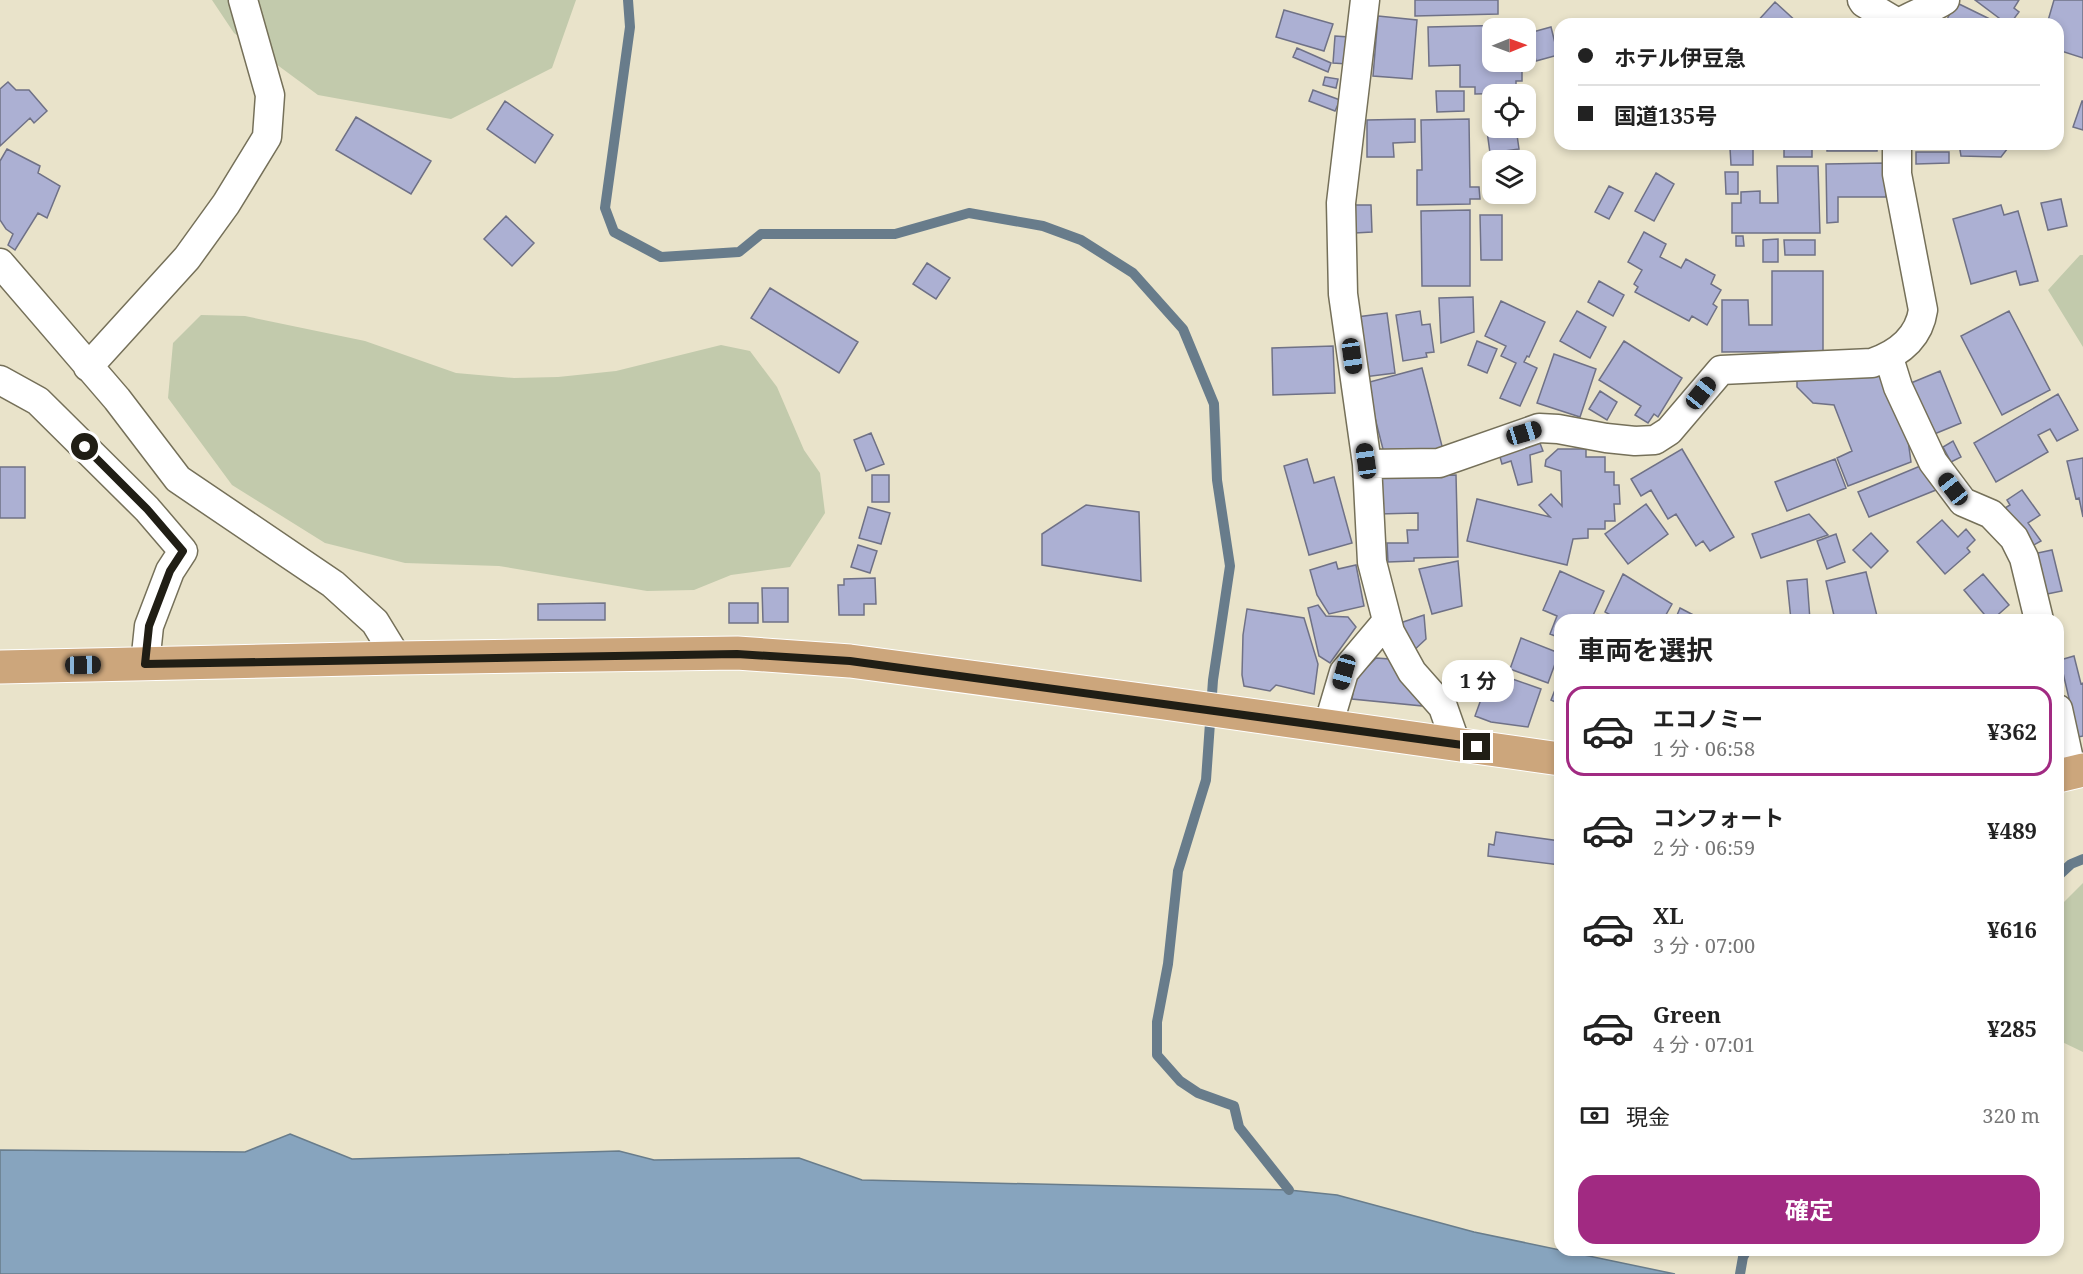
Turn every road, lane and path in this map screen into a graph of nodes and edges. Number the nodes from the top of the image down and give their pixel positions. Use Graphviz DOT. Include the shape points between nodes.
graph roads {
  1 [pos="243,0"];
  2 [pos="1365,0"];
  3 [pos="1862,0"];
  4 [pos="1945,0"];
  5 [pos="1888,18"];
  6 [pos="1911,18"];
  7 [pos="1897,150"];
  8 [pos="0,263"];
  9 [pos="1889,358"];
  10 [pos="88,367"];
  11 [pos="0,380"];
  12 [pos="1367,464"];
  13 [pos="2038,614"];
  14 [pos="1387,621"];
  15 [pos="397,658"];
  16 [pos="145,664"];
  17 [pos="0,667"];
  18 [pos="1328,726"];
  19 [pos="2064,739"];
  20 [pos="1456,744"];
  21 [pos="1554,758"];
  22 [pos="2071,773"];
  1 -- 10 [label="street" via="270,95 267,136 188,258"];
  2 -- 12 [label="street" via="1341,203 1343,294"];
  3 -- 5 [label="street"];
  4 -- 6 [label="street"];
  7 -- 9 [label="street" via="1897,174 1923,310 1916,333"];
  8 -- 10 [label="street"];
  9 -- 12 [label="street" via="1872,363 1721,370 1669,431 1655,440 1606,438 1539,428 1439,463"];
  9 -- 13 [label="street" via="1898,387 1933,462 1963,502 1991,514 2013,538 2024,558"];
  10 -- 15 [label="street" via="178,479 333,584 375,622"];
  11 -- 16 [label="street" via="38,401 147,509 183,551 170,571 149,626"];
  12 -- 14 [label="street" via="1372,562"];
  14 -- 18 [label="street" via="1344,672"];
  14 -- 20 [label="street" via="1412,672 1443,707"];
  15 -- 16 [label="highway"];
  15 -- 18 [label="highway" via="748,654 850,661"];
  16 -- 17 [label="highway"];
  18 -- 20 [label="highway"];
  19 -- 22 [label="street"];
  20 -- 21 [label="highway"];
}
